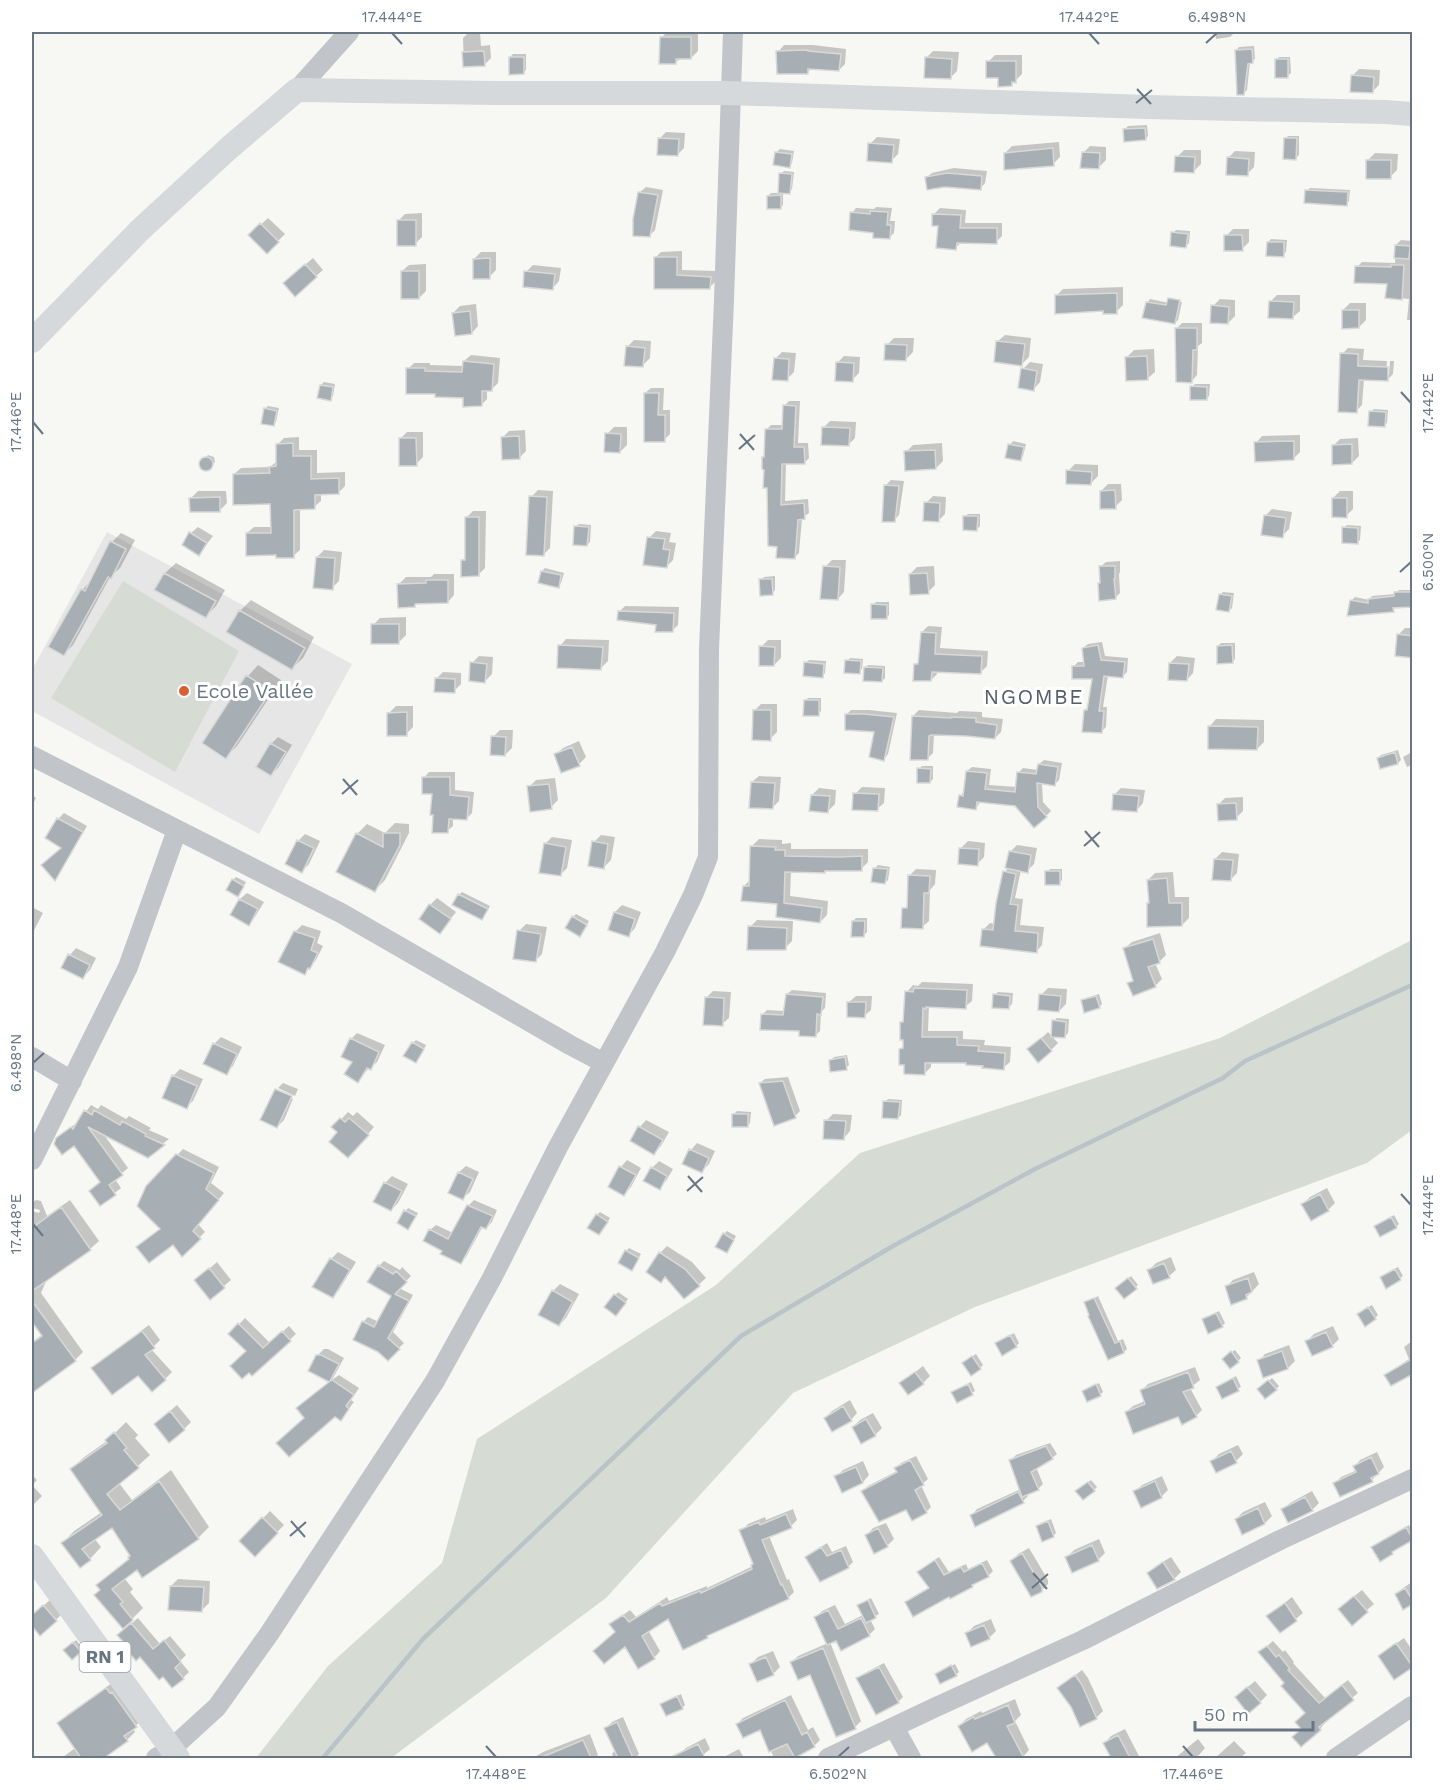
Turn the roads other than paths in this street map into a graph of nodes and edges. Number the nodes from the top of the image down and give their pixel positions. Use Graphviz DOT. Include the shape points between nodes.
graph roads {
  1 [pos="350,32"];
  2 [pos="733,32"];
  3 [pos="297,90"];
  4 [pos="730,93"];
  5 [pos="1413,114"];
  6 [pos="32,341"];
  7 [pos="32,756"];
  8 [pos="177,830"];
  9 [pos="32,1057"];
  10 [pos="604,1063"];
  11 [pos="72,1081"];
  12 [pos="32,1160"];
  13 [pos="1413,1479"];
  14 [pos="36,1570"];
  15 [pos="1413,1706"];
  16 [pos="894,1727"];
  17 [pos="168,1755"];
  18 [pos="828,1758"];
  19 [pos="911,1758"];
  20 [pos="1336,1758"];
  1 -- 3 [label="street"];
  2 -- 4 [label="street"];
  3 -- 4 [label="main road"];
  3 -- 6 [label="main road" via="140,230"];
  4 -- 5 [label="main road"];
  4 -- 10 [label="street" via="709,649 708,856 665,952"];
  7 -- 8 [label="street"];
  8 -- 10 [label="street" via="341,913"];
  8 -- 11 [label="street" via="128,966"];
  9 -- 11 [label="street"];
  10 -- 17 [label="street" via="435,1381 218,1707"];
  11 -- 12 [label="street"];
  13 -- 16 [label="street"];
  14 -- 17 [label="main road, RN 1"];
  15 -- 20 [label="street"];
  16 -- 18 [label="street"];
  16 -- 19 [label="street"];
}
